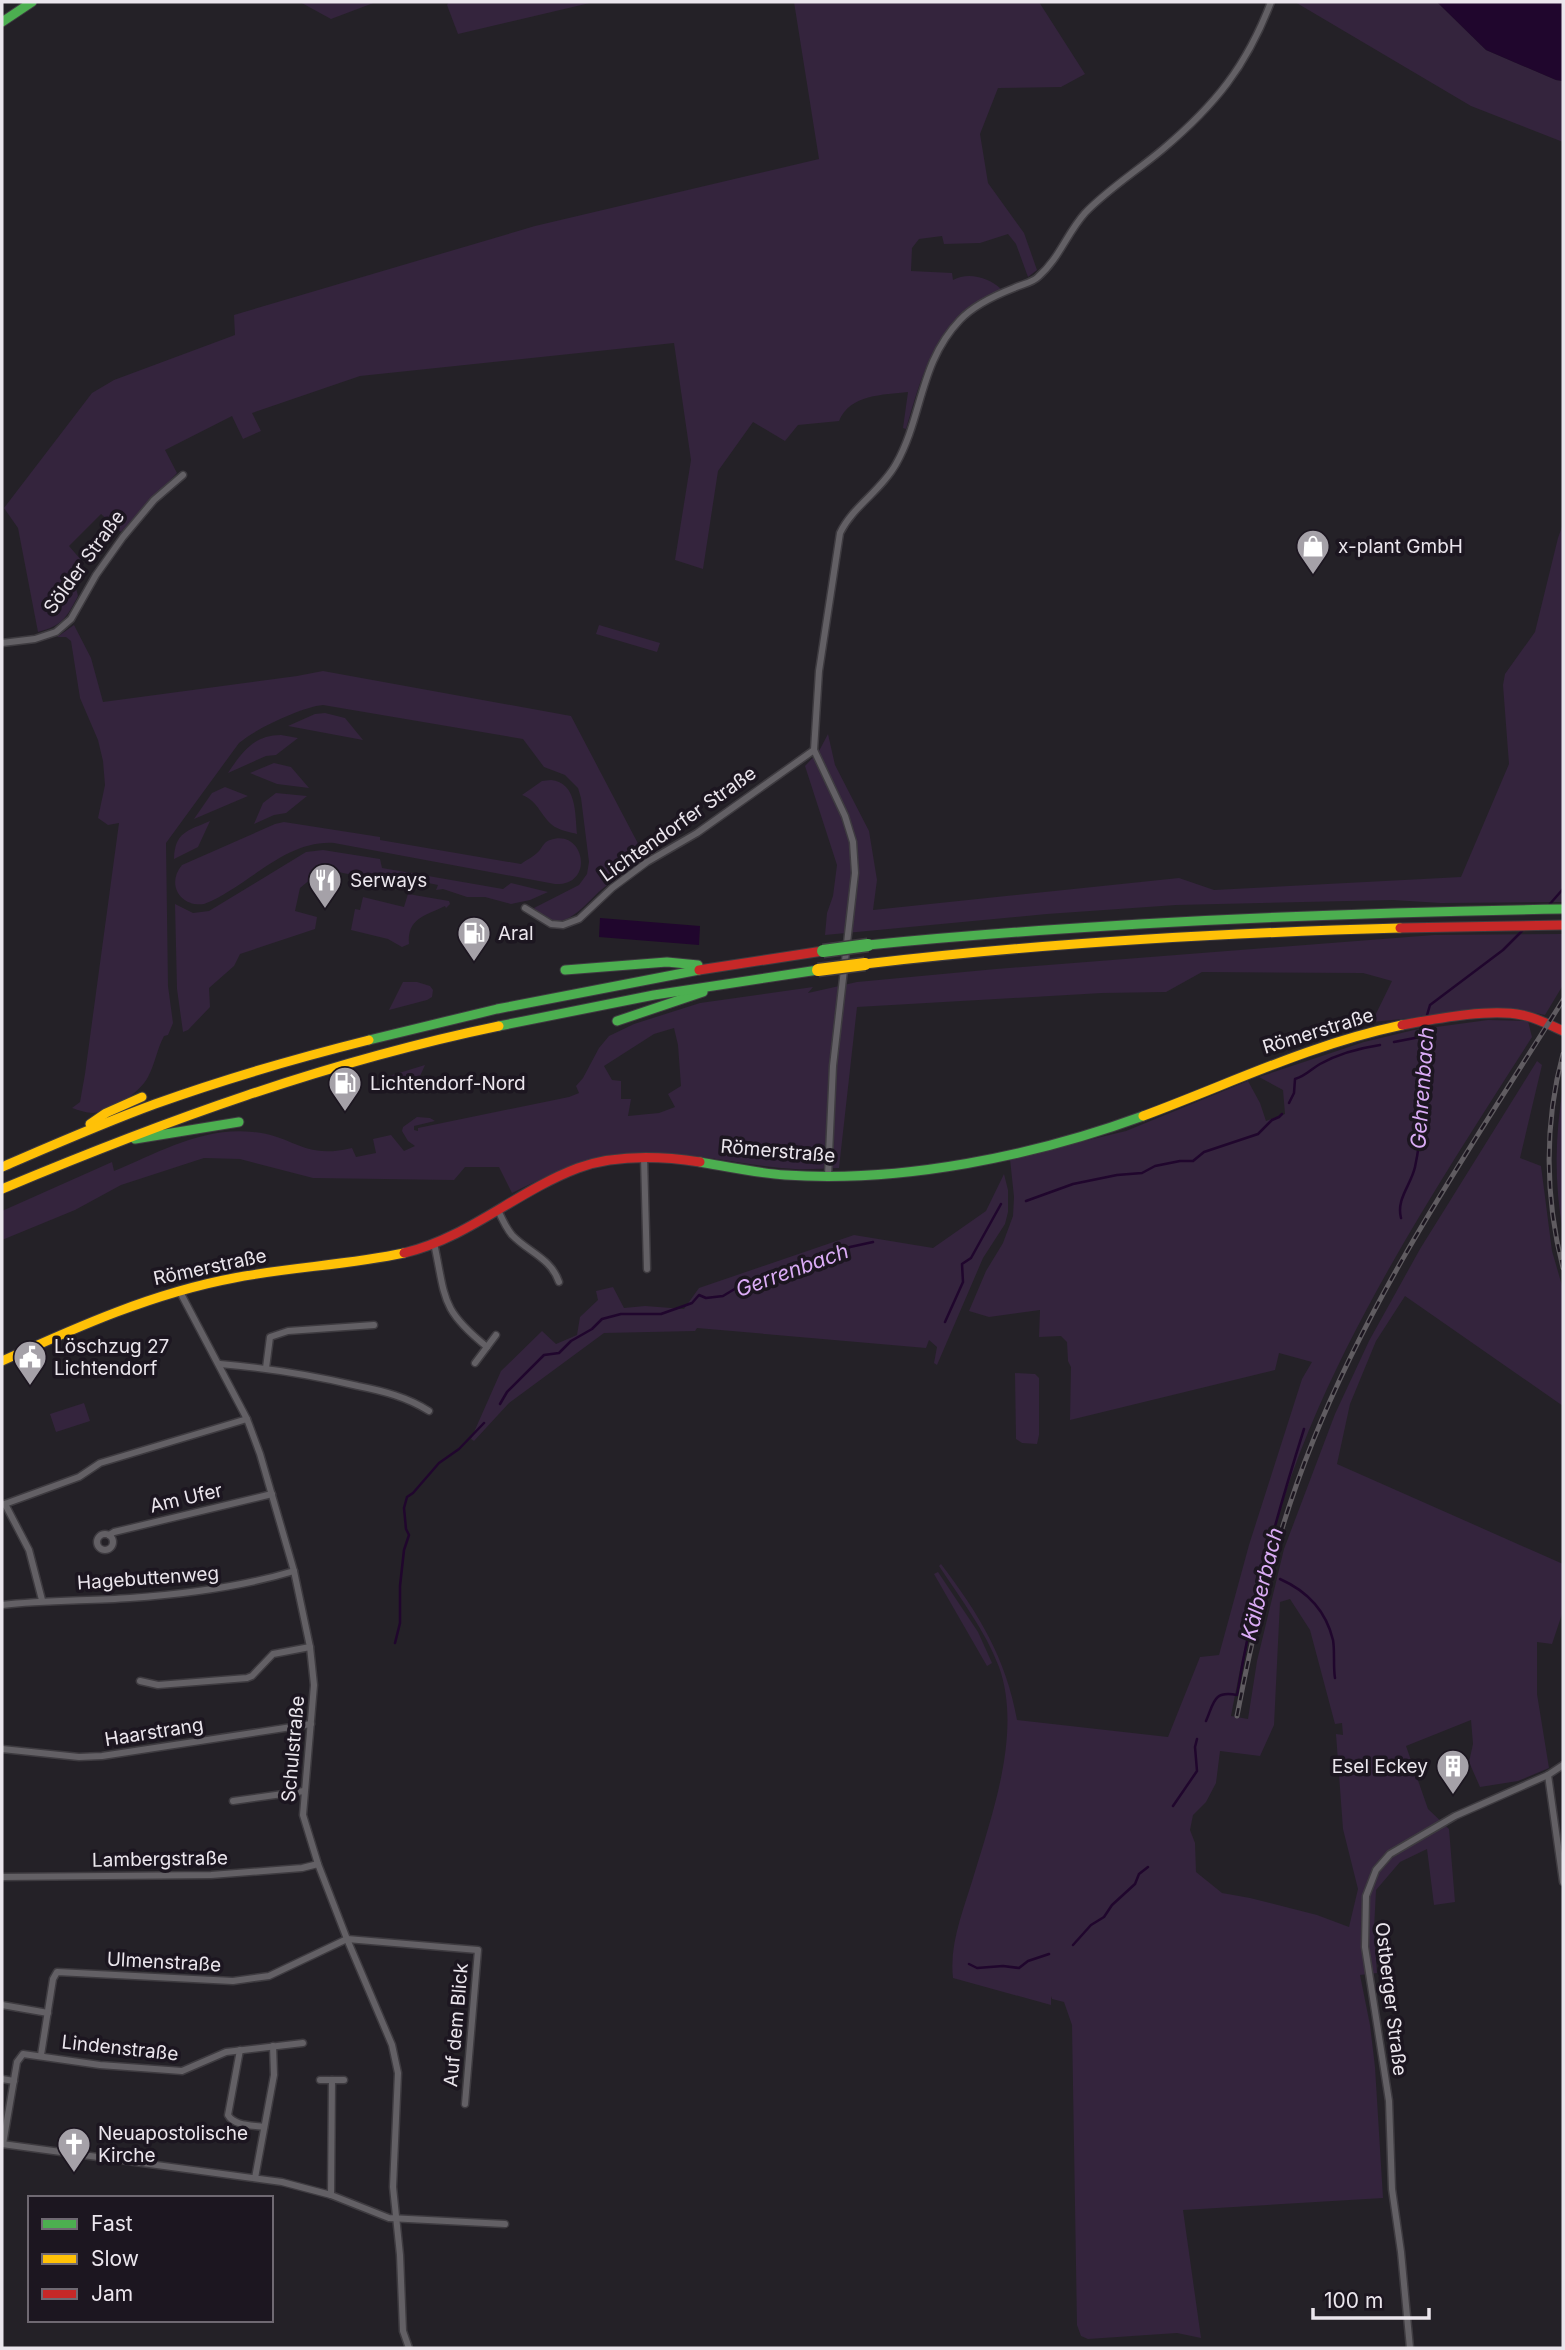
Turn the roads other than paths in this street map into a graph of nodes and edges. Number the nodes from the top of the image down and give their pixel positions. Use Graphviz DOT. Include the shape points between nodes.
graph roads {
  1 [pos="32,2"];
  2 [pos="1271,2"];
  3 [pos="2,22"];
  4 [pos="183,475"];
  5 [pos="2,643"];
  6 [pos="814,750"];
  7 [pos="524,908"];
  8 [pos="1563,909"];
  9 [pos="1563,925"];
  10 [pos="716,966"];
  11 [pos="565,970"];
  12 [pos="725,983"];
  13 [pos="617,1021"];
  14 [pos="1563,1031"];
  15 [pos="142,1097"];
  16 [pos="239,1122"];
  17 [pos="74,1137"];
  18 [pos="120,1140"];
  19 [pos="644,1157"];
  20 [pos="2,1167"];
  21 [pos="828,1176"];
  22 [pos="2,1189"];
  23 [pos="498,1210"];
  24 [pos="435,1243"];
  25 [pos="646,1269"];
  26 [pos="559,1282"];
  27 [pos="179,1290"];
  28 [pos="374,1325"];
  29 [pos="496,1335"];
  30 [pos="487,1346"];
  31 [pos="2,1361"];
  32 [pos="475,1363"];
  33 [pos="220,1364"];
  34 [pos="266,1368"];
  35 [pos="429,1411"];
  36 [pos="247,1419"];
  37 [pos="271,1494"];
  38 [pos="4,1504"];
  39 [pos="109,1535"];
  40 [pos="295,1571"];
  41 [pos="42,1600"];
  42 [pos="2,1605"];
  43 [pos="310,1647"];
  44 [pos="140,1681"];
  45 [pos="311,1724"];
  46 [pos="2,1749"];
  47 [pos="1563,1765"];
  48 [pos="1548,1775"];
  49 [pos="304,1791"];
  50 [pos="233,1801"];
  51 [pos="318,1864"];
  52 [pos="2,1877"];
  53 [pos="1563,1882"];
  54 [pos="346,1939"];
  55 [pos="2,2005"];
  56 [pos="48,2013"];
  57 [pos="303,2043"];
  58 [pos="274,2046"];
  59 [pos="240,2050"];
  60 [pos="41,2055"];
  61 [pos="2,2079"];
  62 [pos="320,2080"];
  63 [pos="332,2080"];
  64 [pos="344,2080"];
  65 [pos="14,2081"];
  66 [pos="465,2104"];
  67 [pos="264,2127"];
  68 [pos="2,2144"];
  69 [pos="255,2178"];
  70 [pos="331,2195"];
  71 [pos="396,2219"];
  72 [pos="505,2224"];
  73 [pos="409,2348"];
  74 [pos="1410,2348"];
  1 -- 3 [label="main road"];
  2 -- 6 [label="street" via="1226,87 1195,121 1083,215 1050,266 1035,280 983,303 948,333 925,379 898,462 840,533 819,671"];
  4 -- 5 [label="street, Sölder Straße" via="123,537 71,620 57,632"];
  6 -- 7 [label="street, Lichtendorfer Straße" via="647,862 579,919 551,924"];
  6 -- 21 [label="street" via="845,816 855,873 833,1066"];
  8 -- 10 [label="main road, bridge" via="1153,921 957,935"];
  9 -- 12 [label="main road, bridge" via="1115,940 865,964"];
  10 -- 11 [label="main road" via="667,962"];
  10 -- 17 [label="main road" via="514,1004 378,1037 177,1097"];
  12 -- 13 [label="main road"];
  12 -- 18 [label="main road" via="437,1040 262,1090"];
  14 -- 21 [label="main road, Römerstraße" via="1516,1014 1413,1024 1311,1049 1147,1116 1076,1138 923,1169"];
  15 -- 17 [label="main road" via="106,1113"];
  16 -- 18 [label="main road"];
  17 -- 20 [label="main road"];
  18 -- 22 [label="main road"];
  19 -- 21 [label="main road, Römerstraße"];
  19 -- 23 [label="main road, Römerstraße" via="571,1170"];
  19 -- 25 [label="street"];
  23 -- 24 [label="main road, Römerstraße"];
  23 -- 26 [label="street" via="512,1235 543,1258"];
  24 -- 27 [label="main road, Römerstraße" via="393,1255 241,1276"];
  24 -- 30 [label="street" via="444,1298 461,1324"];
  27 -- 31 [label="main road, Römerstraße" via="103,1315"];
  27 -- 33 [label="street, Schulstraße"];
  28 -- 34 [label="street" via="288,1331 270,1337"];
  29 -- 30 [label="street"];
  30 -- 32 [label="street"];
  33 -- 34 [label="street"];
  33 -- 36 [label="street, Schulstraße"];
  34 -- 35 [label="street" via="388,1392"];
  36 -- 37 [label="street, Schulstraße"];
  36 -- 38 [label="street" via="100,1464 79,1477"];
  37 -- 39 [label="street, Am Ufer"];
  37 -- 40 [label="street, Schulstraße"];
  38 -- 41 [label="street" via="29,1550"];
  40 -- 41 [label="street, Hagebuttenweg" via="259,1582 176,1594"];
  40 -- 43 [label="street, Schulstraße"];
  41 -- 42 [label="street, Hagebuttenweg"];
  43 -- 44 [label="street" via="273,1654 247,1678 158,1685"];
  43 -- 45 [label="street, Schulstraße" via="314,1685"];
  45 -- 46 [label="street, Haarstrang" via="79,1758"];
  45 -- 49 [label="street, Schulstraße"];
  47 -- 48 [label="street, Ostberger Straße"];
  48 -- 53 [label="street"];
  48 -- 74 [label="street, Ostberger Straße" via="1455,1816 1390,1854 1376,1870 1366,1896 1365,1947 1389,2101 1392,2189"];
  49 -- 50 [label="street"];
  49 -- 51 [label="street, Schulstraße" via="303,1815"];
  51 -- 52 [label="street, Lambergstraße" via="211,1875"];
  51 -- 54 [label="street, Schulstraße"];
  54 -- 56 [label="street, Ulmenstraße" via="253,1980 57,1972"];
  54 -- 66 [label="street, Auf dem Blick" via="478,1950"];
  54 -- 71 [label="street, Schulstraße" via="392,2045 398,2073 392,2161"];
  55 -- 56 [label="street"];
  56 -- 60 [label="street, Ulmenstraße"];
  57 -- 58 [label="street, Lindenstraße"];
  58 -- 59 [label="street, Lindenstraße"];
  58 -- 67 [label="street" via="274,2075"];
  59 -- 60 [label="street, Lindenstraße" via="215,2055 182,2071"];
  59 -- 67 [label="street" via="228,2115 235,2122"];
  60 -- 65 [label="street, Lindenstraße" via="19,2056"];
  61 -- 65 [label="street"];
  62 -- 63 [label="street"];
  63 -- 64 [label="street"];
  63 -- 70 [label="street"];
  65 -- 68 [label="street, Lindenstraße"];
  67 -- 69 [label="street"];
  68 -- 69 [label="street"];
  69 -- 70 [label="street"];
  70 -- 71 [label="street"];
  71 -- 72 [label="street"];
  71 -- 73 [label="street" via="403,2331"];
}
